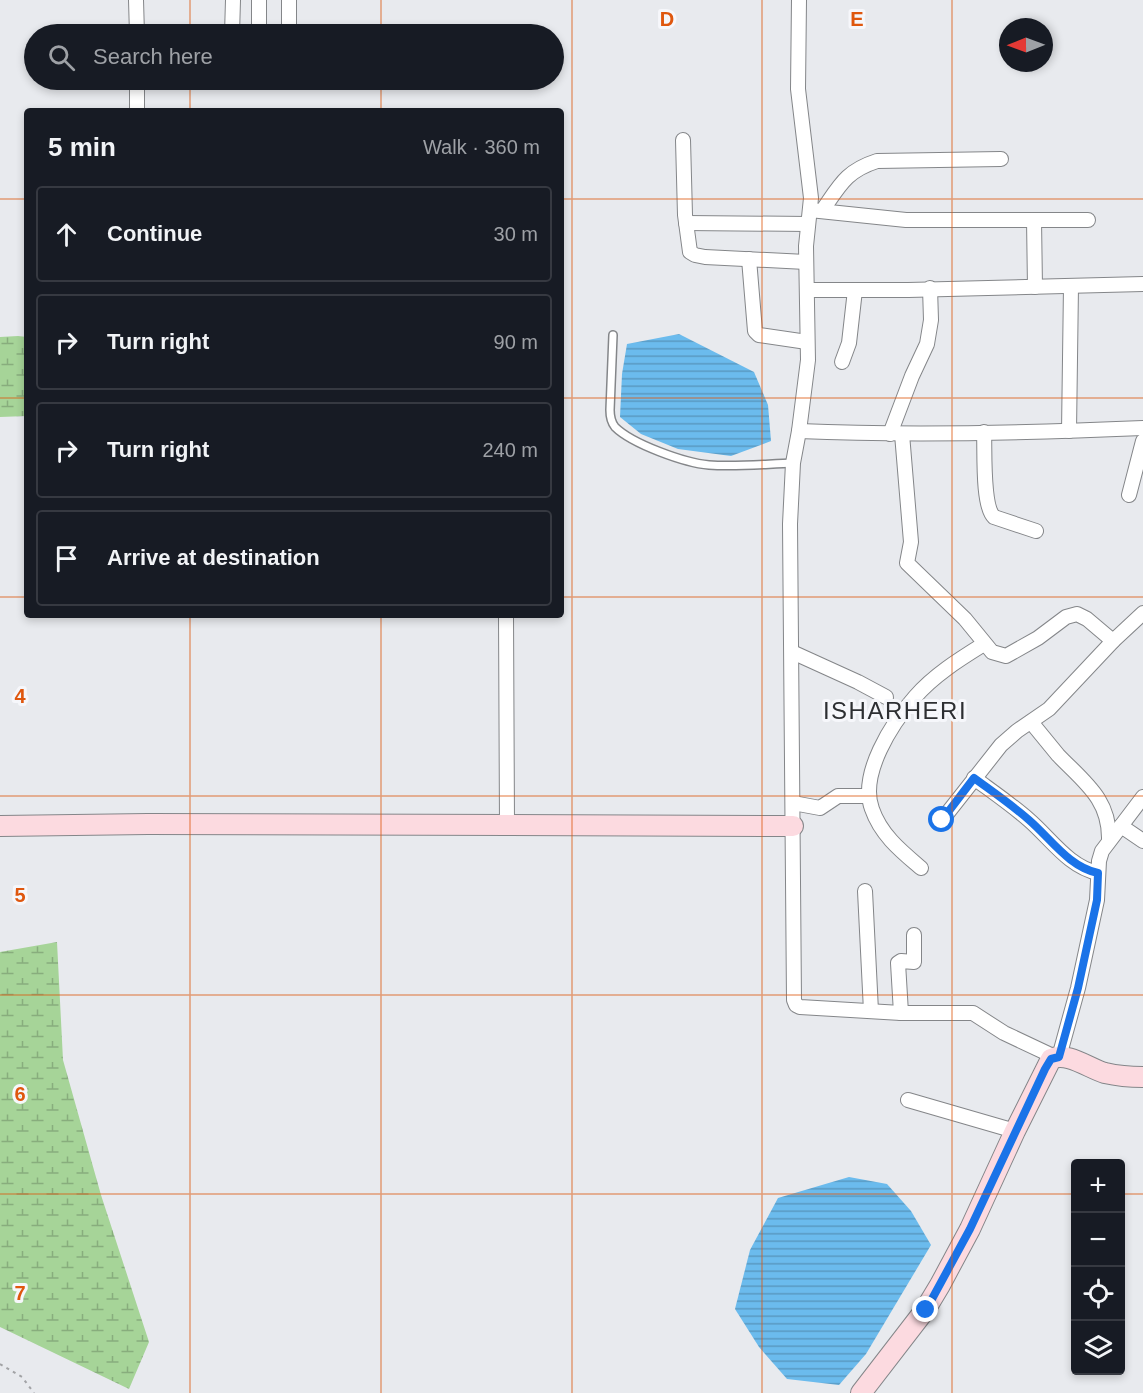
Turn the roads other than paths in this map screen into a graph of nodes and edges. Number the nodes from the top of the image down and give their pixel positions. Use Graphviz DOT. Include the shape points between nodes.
graph roads {
  1 [pos="136,0"];
  2 [pos="233,0"];
  3 [pos="259,0"];
  4 [pos="289,0"];
  5 [pos="799,0"];
  6 [pos="136,24"];
  7 [pos="232,24"];
  8 [pos="259,24"];
  9 [pos="289,24"];
  10 [pos="137,90"];
  11 [pos="137,108"];
  12 [pos="683,140"];
  13 [pos="1001,159"];
  14 [pos="814,215"];
  15 [pos="1034,220"];
  16 [pos="1088,220"];
  17 [pos="686,223"];
  18 [pos="749,259"];
  19 [pos="806,262"];
  20 [pos="1143,284"];
  21 [pos="1071,286"];
  22 [pos="1035,287"];
  23 [pos="930,288"];
  24 [pos="807,290"];
  25 [pos="855,290"];
  26 [pos="613,335"];
  27 [pos="807,342"];
  28 [pos="842,362"];
  29 [pos="1143,428"];
  30 [pos="799,431"];
  31 [pos="1069,431"];
  32 [pos="984,432"];
  33 [pos="896,434"];
  34 [pos="1143,441"];
  35 [pos="793,463"];
  36 [pos="1129,495"];
  37 [pos="1036,531"];
  38 [pos="1143,614"];
  39 [pos="506,618"];
  40 [pos="1113,641"];
  41 [pos="984,644"];
  42 [pos="792,652"];
  43 [pos="886,698"];
  44 [pos="1031,722"];
  45 [pos="974,778"];
  46 [pos="869,796"];
  47 [pos="1143,797"];
  48 [pos="793,803"];
  49 [pos="942,820"];
  50 [pos="507,825"];
  51 [pos="0,826"];
  52 [pos="793,826"];
  53 [pos="1121,826"];
  54 [pos="1109,840"];
  55 [pos="1143,841"];
  56 [pos="921,868"];
  57 [pos="1098,873"];
  58 [pos="865,891"];
  59 [pos="914,934"];
  60 [pos="871,1011"];
  61 [pos="901,1013"];
  62 [pos="1057,1057"];
  63 [pos="1143,1077"];
  64 [pos="908,1100"];
  65 [pos="1015,1131"];
  66 [pos="861,1393"];
  1 -- 6 [label="street"];
  2 -- 7 [label="street"];
  3 -- 8 [label="street"];
  4 -- 9 [label="street"];
  5 -- 14 [label="street" via="798,89"];
  10 -- 11 [label="street"];
  12 -- 17 [label="street"];
  13 -- 14 [label="street" via="877,161 853,171"];
  14 -- 15 [label="street"];
  14 -- 17 [label="street"];
  14 -- 19 [label="street"];
  15 -- 16 [label="street"];
  15 -- 22 [label="street"];
  17 -- 18 [label="street" via="690,252 694,255"];
  18 -- 19 [label="street"];
  18 -- 27 [label="street" via="755,331 759,335"];
  19 -- 24 [label="street"];
  20 -- 21 [label="street"];
  21 -- 22 [label="street"];
  21 -- 31 [label="street"];
  22 -- 23 [label="street"];
  23 -- 25 [label="street"];
  23 -- 33 [label="street" via="927,344 912,376"];
  24 -- 25 [label="street"];
  24 -- 27 [label="street"];
  25 -- 28 [label="street" via="849,343"];
  26 -- 35 [label="lane" via="610,410 615,427 672,456 708,465"];
  27 -- 30 [label="street" via="806,387"];
  29 -- 31 [label="street"];
  30 -- 33 [label="street"];
  30 -- 35 [label="street"];
  31 -- 32 [label="street"];
  32 -- 33 [label="street"];
  32 -- 37 [label="street" via="990,514"];
  33 -- 41 [label="street" via="911,542 907,562"];
  34 -- 36 [label="street"];
  35 -- 42 [label="street"];
  38 -- 40 [label="street"];
  39 -- 50 [label="street"];
  40 -- 41 [label="street" via="1077,614 1066,617 1006,656 992,652"];
  40 -- 44 [label="street" via="1060,698"];
  41 -- 46 [label="street" via="915,696 882,744 869,783"];
  42 -- 43 [label="street"];
  42 -- 48 [label="street"];
  44 -- 45 [label="street" via="1001,745"];
  44 -- 54 [label="street" via="1100,800 1109,825"];
  45 -- 49 [label="street"];
  45 -- 57 [label="street" via="1017,810 1075,863"];
  46 -- 48 [label="street" via="838,796 820,808"];
  46 -- 56 [label="street" via="879,825"];
  47 -- 53 [label="street"];
  48 -- 52 [label="street"];
  50 -- 51 [label="street"];
  50 -- 52 [label="street"];
  52 -- 60 [label="street" via="796,1005"];
  53 -- 54 [label="street"];
  53 -- 55 [label="street"];
  54 -- 57 [label="street" via="1102,851"];
  57 -- 62 [label="street" via="1097,900 1078,988"];
  58 -- 60 [label="street"];
  59 -- 61 [label="street" via="914,962 898,963"];
  60 -- 61 [label="street"];
  61 -- 62 [label="street" via="972,1013 1004,1033"];
  62 -- 63 [label="street" via="1118,1076"];
  62 -- 65 [label="street" via="1045,1069"];
  64 -- 65 [label="street"];
  65 -- 66 [label="street" via="970,1229 930,1301"];
}
